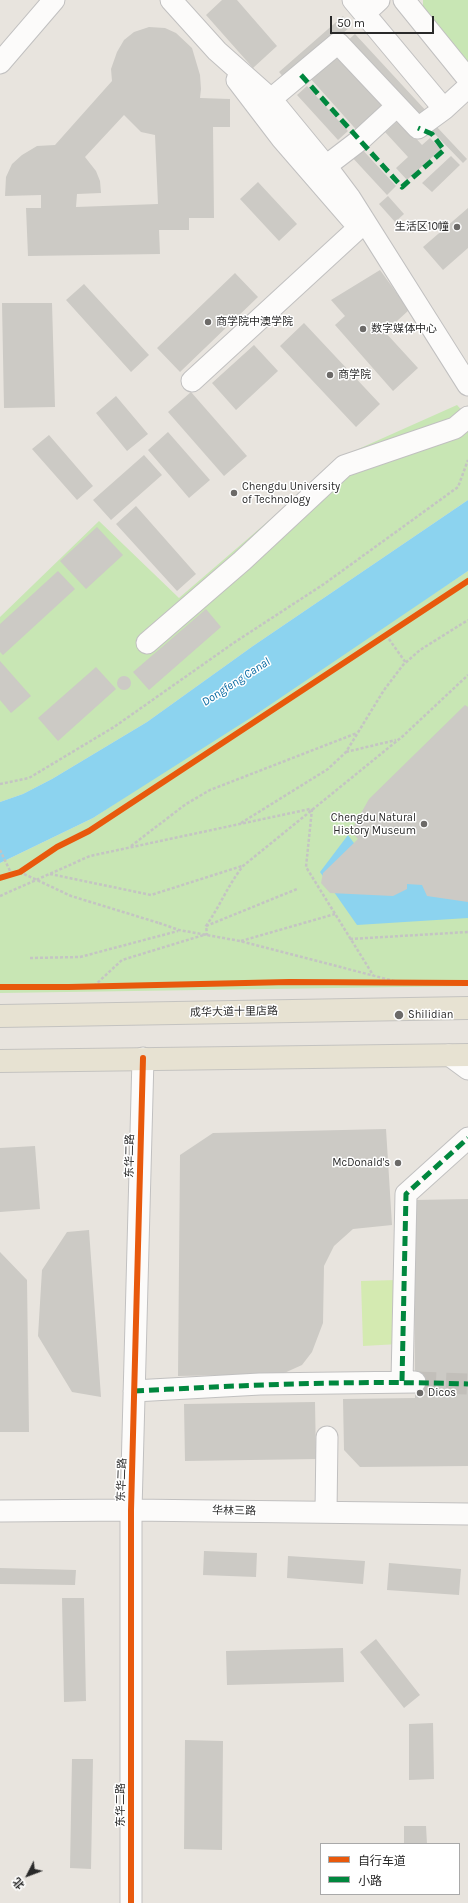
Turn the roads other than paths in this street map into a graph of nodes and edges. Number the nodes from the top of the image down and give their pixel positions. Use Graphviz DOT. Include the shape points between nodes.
graph roads {
  1 [pos="54,0"];
  2 [pos="404,0"];
  3 [pos="181,3"];
  4 [pos="365,4"];
  5 [pos="217,51"];
  6 [pos="0,63"];
  7 [pos="468,79"];
  8 [pos="468,87"];
  9 [pos="271,99"];
  10 [pos="397,106"];
  11 [pos="444,108"];
  12 [pos="326,166"];
  13 [pos="362,225"];
  14 [pos="192,381"];
  15 [pos="468,385"];
  16 [pos="468,417"];
  17 [pos="147,643"];
  18 [pos="468,1008"];
  19 [pos="0,1016"];
  20 [pos="459,1055"];
  21 [pos="142,1058"];
  22 [pos="0,1062"];
  23 [pos="468,1069"];
  24 [pos="468,1138"];
  25 [pos="134,1391"];
  26 [pos="327,1437"];
  27 [pos="131,1510"];
  28 [pos="0,1511"];
  29 [pos="326,1512"];
  30 [pos="468,1514"];
  31 [pos="131,1903"];
  1 -- 6 [label="street"];
  2 -- 7 [label="street"];
  3 -- 5 [label="street"];
  4 -- 11 [label="street"];
  5 -- 9 [label="street"];
  5 -- 13 [label="street" via="282,139 334,201"];
  8 -- 11 [label="street"];
  9 -- 10 [label="street" via="338,43"];
  9 -- 12 [label="street"];
  10 -- 11 [label="street" via="418,128"];
  10 -- 12 [label="street" via="360,140"];
  12 -- 13 [label="street"];
  13 -- 14 [label="street"];
  13 -- 15 [label="street" via="379,244"];
  16 -- 17 [label="street" via="455,428 344,466 242,561"];
  18 -- 19 [label="main road, 成华大道十里店路"];
  20 -- 21 [label="main road"];
  20 -- 23 [label="street"];
  21 -- 22 [label="main road"];
  21 -- 25 [label="street, 东华二路"];
  24 -- 25 [label="street" via="406,1194 409,1382 260,1384"];
  25 -- 27 [label="street, 东华二路"];
  26 -- 29 [label="street"];
  27 -- 28 [label="street, 华林三路"];
  27 -- 29 [label="street, 华林三路"];
  27 -- 31 [label="street, 东华二路"];
  29 -- 30 [label="street, 华林三路"];
}
